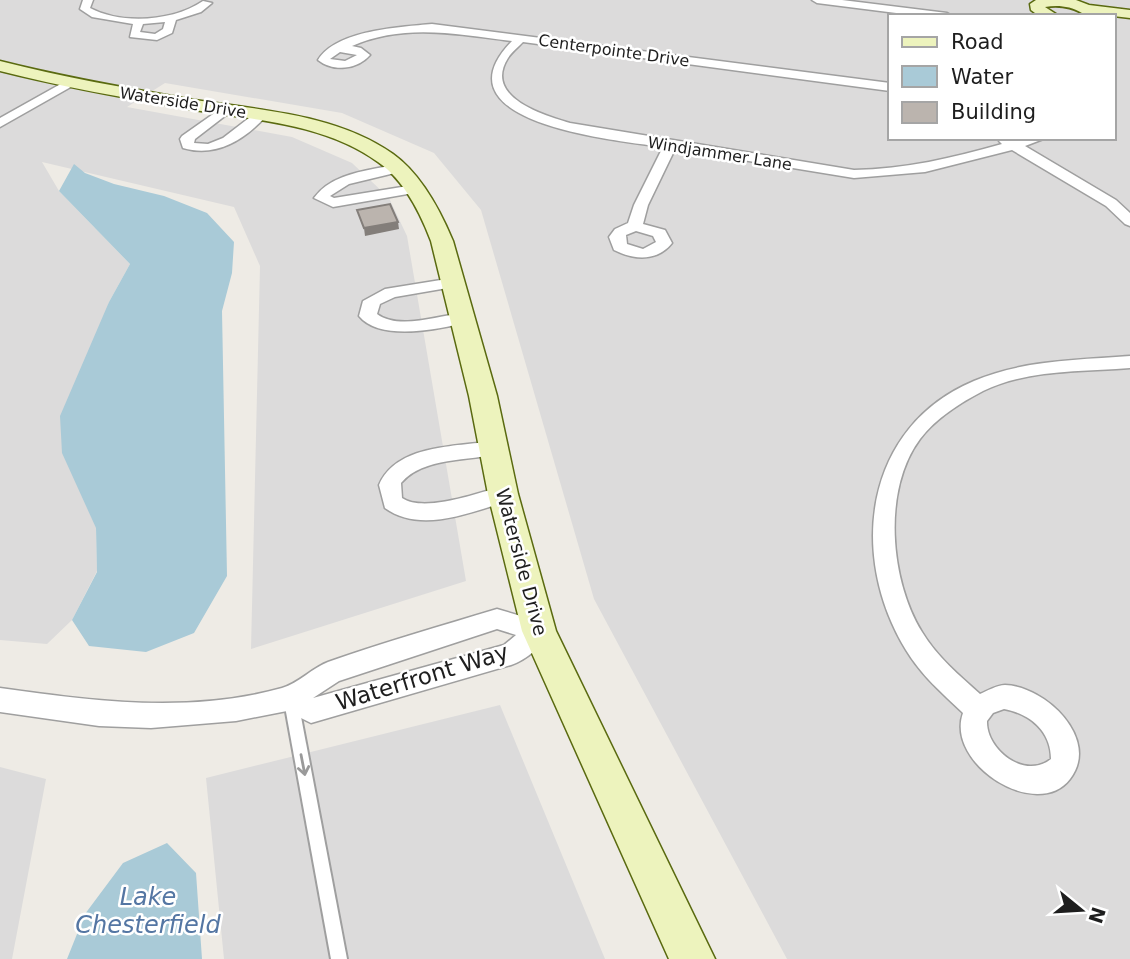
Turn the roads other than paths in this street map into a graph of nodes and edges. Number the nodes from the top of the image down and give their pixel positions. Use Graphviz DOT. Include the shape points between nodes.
graph roads {
  1 [pos="88,0"];
  2 [pos="194,0"];
  3 [pos="817,0"];
  4 [pos="219,1"];
  5 [pos="1030,2"];
  6 [pos="207,3"];
  7 [pos="1088,12"];
  8 [pos="931,14"];
  9 [pos="1047,14"];
  10 [pos="1130,14"];
  11 [pos="172,17"];
  12 [pos="138,20"];
  13 [pos="521,38"];
  14 [pos="342,49"];
  15 [pos="0,66"];
  16 [pos="71,84"];
  17 [pos="888,87"];
  18 [pos="226,108"];
  19 [pos="262,114"];
  20 [pos="0,123"];
  21 [pos="1007,142"];
  22 [pos="671,145"];
  23 [pos="406,179"];
  24 [pos="1130,221"];
  25 [pos="635,226"];
  26 [pos="453,283"];
  27 [pos="462,318"];
  28 [pos="1130,362"];
  29 [pos="493,448"];
  30 [pos="503,495"];
  31 [pos="539,631"];
  32 [pos="290,698"];
  33 [pos="0,700"];
  34 [pos="977,709"];
  35 [pos="339,959"];
  36 [pos="692,959"];
  1 -- 12 [label="street" via="85,9 94,15"];
  2 -- 6 [label="street"];
  3 -- 8 [label="street"];
  4 -- 6 [label="street"];
  5 -- 7 [label="street" via="1063,1"];
  5 -- 9 [label="street"];
  6 -- 11 [label="street"];
  7 -- 10 [label="street"];
  11 -- 12 [label="street"];
  11 -- 12 [label="street" via="168,31 157,37 134,35"];
  13 -- 14 [label="street, Centerpointe Drive" via="415,27 372,33"];
  13 -- 17 [label="street, Centerpointe Drive"];
  13 -- 22 [label="street, Windjammer Lane" via="501,56 496,72 500,91 512,105 561,126"];
  15 -- 16 [label="street, Waterside Drive"];
  16 -- 18 [label="street, Waterside Drive"];
  16 -- 20 [label="street"];
  18 -- 19 [label="street, Waterside Drive"];
  18 -- 19 [label="street" via="190,136 188,145 218,146"];
  19 -- 23 [label="street, Waterside Drive" via="315,125 357,141"];
  21 -- 22 [label="street, Windjammer Lane" via="917,171 888,174 854,174"];
  21 -- 24 [label="street" via="1111,203"];
  22 -- 25 [label="street"];
  23 -- 23 [label="street" via="333,203 321,198 325,190 344,182"];
  23 -- 26 [label="street, Waterside Drive" via="433,218"];
  26 -- 27 [label="street, Waterside Drive"];
  26 -- 27 [label="street" via="382,295 369,305 368,316 388,326"];
  27 -- 29 [label="street, Waterside Drive"];
  28 -- 34 [label="street" via="1027,372 979,386 933,414 915,432 890,474 884,534 896,607 922,654"];
  29 -- 30 [label="street, Waterside Drive"];
  29 -- 30 [label="street" via="411,464 393,478 389,488 396,505 416,513"];
  30 -- 31 [label="street, Waterside Drive"];
  31 -- 32 [label="street, Waterfront Way" via="496,619 331,672"];
  31 -- 32 [label="street, Waterfront Way" via="511,654 311,710"];
  31 -- 36 [label="street, Waterside Drive"];
  32 -- 33 [label="street, Waterfront Way" via="226,710 150,716"];
  32 -- 35 [label="lane, one-way"];
}
